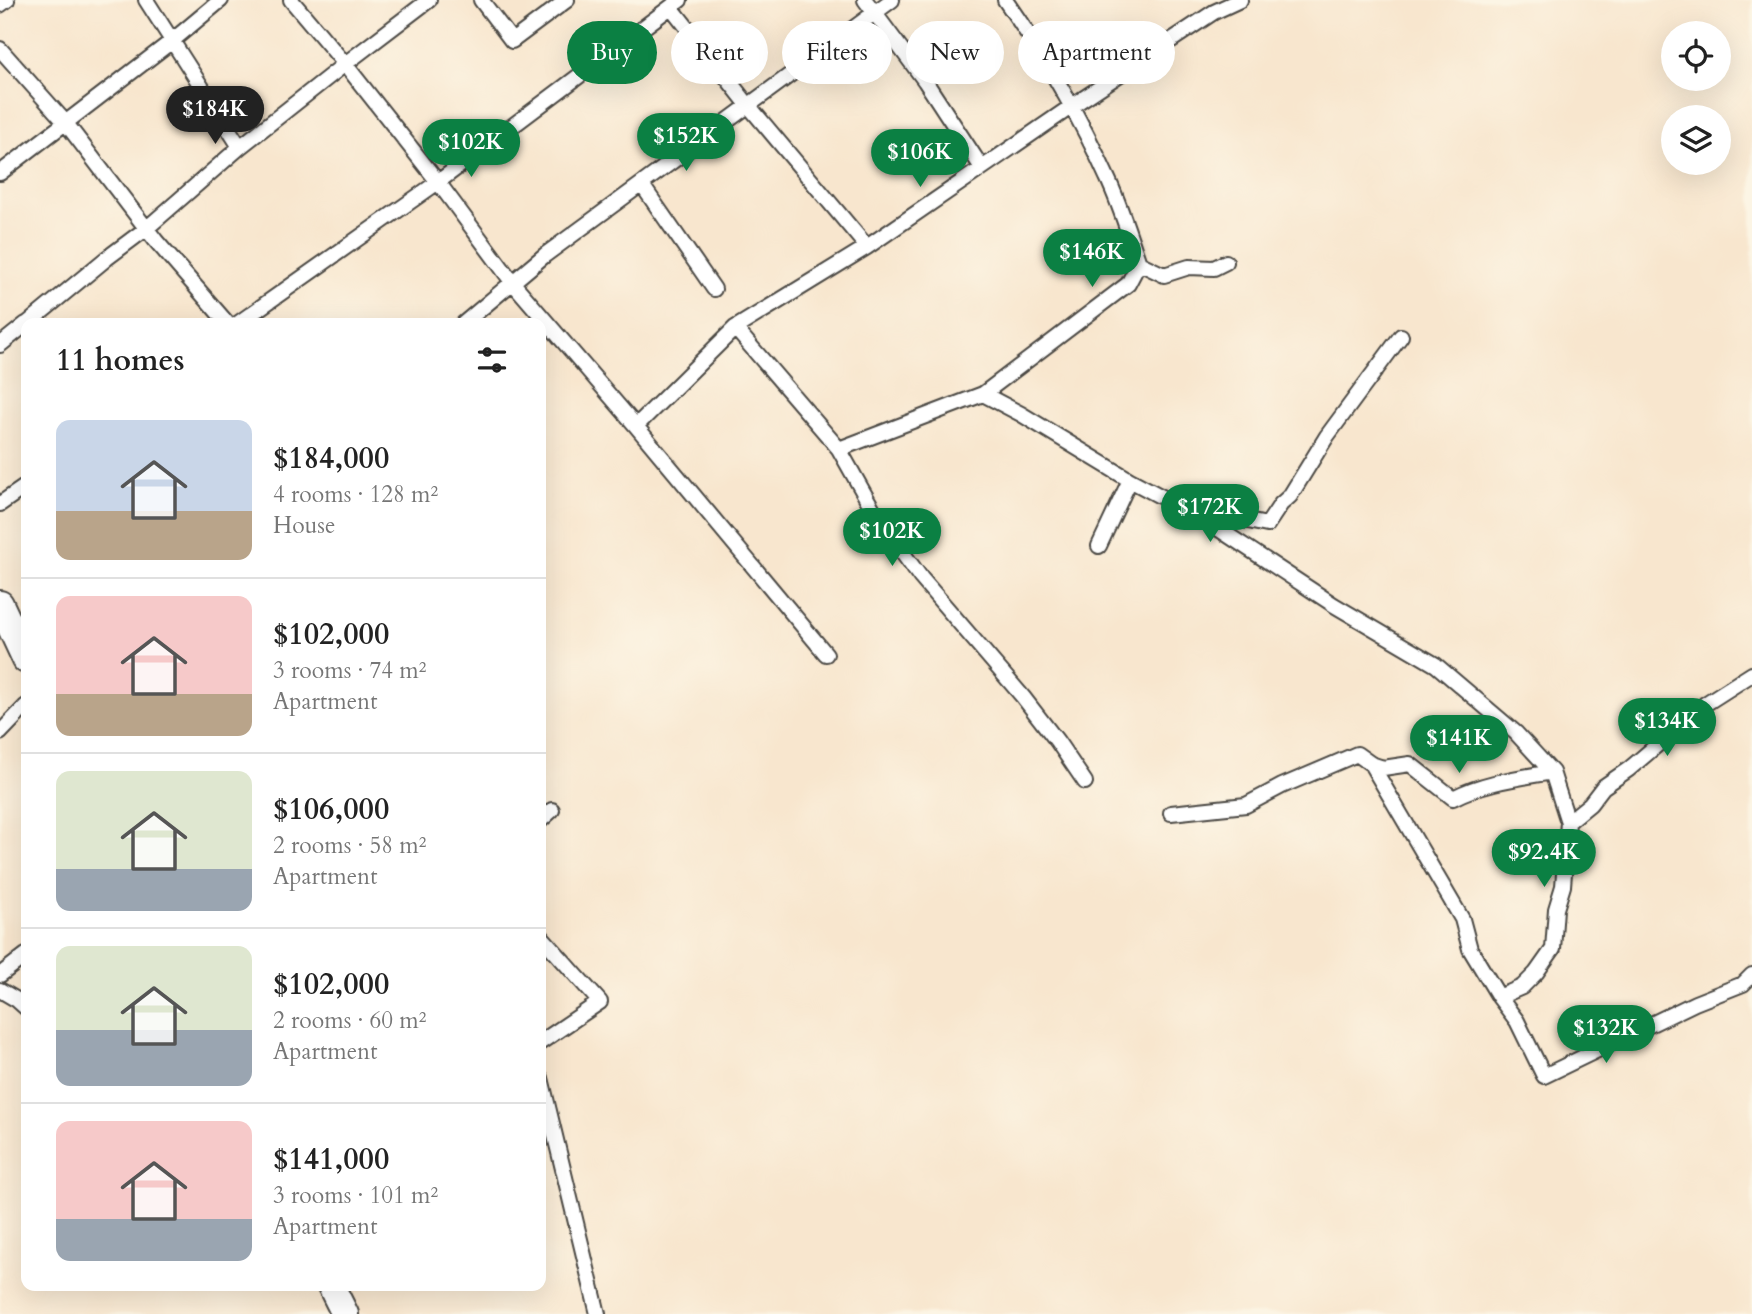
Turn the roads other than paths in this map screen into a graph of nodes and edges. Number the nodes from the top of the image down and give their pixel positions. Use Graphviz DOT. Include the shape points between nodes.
graph roads {
  1 [pos="7,0"];
  2 [pos="146,0"];
  3 [pos="221,0"];
  4 [pos="291,0"];
  5 [pos="429,0"];
  6 [pos="481,0"];
  7 [pos="567,0"];
  8 [pos="865,0"];
  9 [pos="892,0"];
  10 [pos="1005,0"];
  11 [pos="1240,0"];
  12 [pos="676,4"];
  13 [pos="0,5"];
  14 [pos="874,13"];
  15 [pos="172,41"];
  16 [pos="0,48"];
  17 [pos="345,64"];
  18 [pos="748,105"];
  19 [pos="1072,106"];
  20 [pos="65,122"];
  21 [pos="240,147"];
  22 [pos="982,167"];
  23 [pos="0,173"];
  24 [pos="438,182"];
  25 [pos="642,185"];
  26 [pos="147,228"];
  27 [pos="867,247"];
  28 [pos="1226,262"];
  29 [pos="1139,263"];
  30 [pos="513,283"];
  31 [pos="714,289"];
  32 [pos="34,318"];
  33 [pos="223,318"];
  34 [pos="245,318"];
  35 [pos="470,318"];
  36 [pos="543,318"];
  37 [pos="546,321"];
  38 [pos="736,328"];
  39 [pos="21,329"];
  40 [pos="1401,336"];
  41 [pos="0,345"];
  42 [pos="983,394"];
  43 [pos="636,426"];
  44 [pos="839,449"];
  45 [pos="1130,480"];
  46 [pos="21,489"];
  47 [pos="0,504"];
  48 [pos="1205,520"];
  49 [pos="1099,547"];
  50 [pos="0,604"];
  51 [pos="21,642"];
  52 [pos="826,654"];
  53 [pos="1752,674"];
  54 [pos="21,711"];
  55 [pos="0,733"];
  56 [pos="1371,764"];
  57 [pos="1552,772"];
  58 [pos="1085,782"];
  59 [pos="1171,813"];
  60 [pos="1568,822"];
  61 [pos="546,942"];
  62 [pos="21,959"];
  63 [pos="0,975"];
  64 [pos="1752,975"];
  65 [pos="0,990"];
  66 [pos="1499,997"];
  67 [pos="21,1003"];
  68 [pos="546,1039"];
  69 [pos="546,1098"];
  70 [pos="334,1291"];
  71 [pos="345,1314"];
  72 [pos="598,1314"];
  1 -- 13 [label="street"];
  2 -- 15 [label="street"];
  3 -- 15 [label="street"];
  4 -- 17 [label="street"];
  5 -- 17 [label="street"];
  6 -- 7 [label="street" via="512,41"];
  8 -- 14 [label="street"];
  9 -- 14 [label="street"];
  10 -- 19 [label="street"];
  11 -- 19 [label="street" via="1214,12"];
  12 -- 18 [label="street"];
  12 -- 24 [label="street"];
  14 -- 18 [label="street"];
  14 -- 22 [label="street"];
  15 -- 20 [label="street"];
  15 -- 21 [label="street"];
  16 -- 20 [label="street"];
  17 -- 21 [label="street"];
  17 -- 24 [label="street"];
  18 -- 25 [label="street"];
  18 -- 27 [label="street"];
  19 -- 22 [label="street"];
  19 -- 29 [label="street" via="1108,179"];
  20 -- 23 [label="street"];
  20 -- 26 [label="street"];
  21 -- 26 [label="street"];
  22 -- 27 [label="street"];
  24 -- 30 [label="street"];
  24 -- 34 [label="street"];
  25 -- 30 [label="street"];
  25 -- 31 [label="street"];
  26 -- 32 [label="street"];
  26 -- 33 [label="street"];
  27 -- 38 [label="street"];
  28 -- 29 [label="street" via="1164,275"];
  29 -- 42 [label="street" via="1128,284"];
  30 -- 35 [label="street"];
  30 -- 36 [label="street"];
  37 -- 43 [label="street"];
  38 -- 43 [label="street"];
  38 -- 44 [label="street"];
  39 -- 41 [label="street"];
  40 -- 48 [label="street" via="1267,525"];
  42 -- 44 [label="street"];
  42 -- 45 [label="street"];
  43 -- 52 [label="street"];
  44 -- 58 [label="street" via="880,522 921,578 1023,697"];
  45 -- 48 [label="street"];
  45 -- 49 [label="street"];
  46 -- 47 [label="street"];
  48 -- 57 [label="street" via="1334,605 1436,664 1516,733"];
  50 -- 51 [label="highway"];
  53 -- 60 [label="street" via="1705,704 1602,787"];
  54 -- 55 [label="street"];
  56 -- 57 [label="street" via="1383,768 1409,764 1453,798 1495,782"];
  56 -- 59 [label="street" via="1357,754 1246,805"];
  56 -- 66 [label="street" via="1462,919 1470,948"];
  57 -- 60 [label="street"];
  60 -- 66 [label="street" via="1553,950 1522,986"];
  61 -- 68 [label="street" via="600,1002"];
  62 -- 63 [label="street"];
  64 -- 66 [label="street" via="1743,984 1544,1076 1517,1021"];
  65 -- 67 [label="street"];
  69 -- 72 [label="street"];
  70 -- 71 [label="highway"];
}
